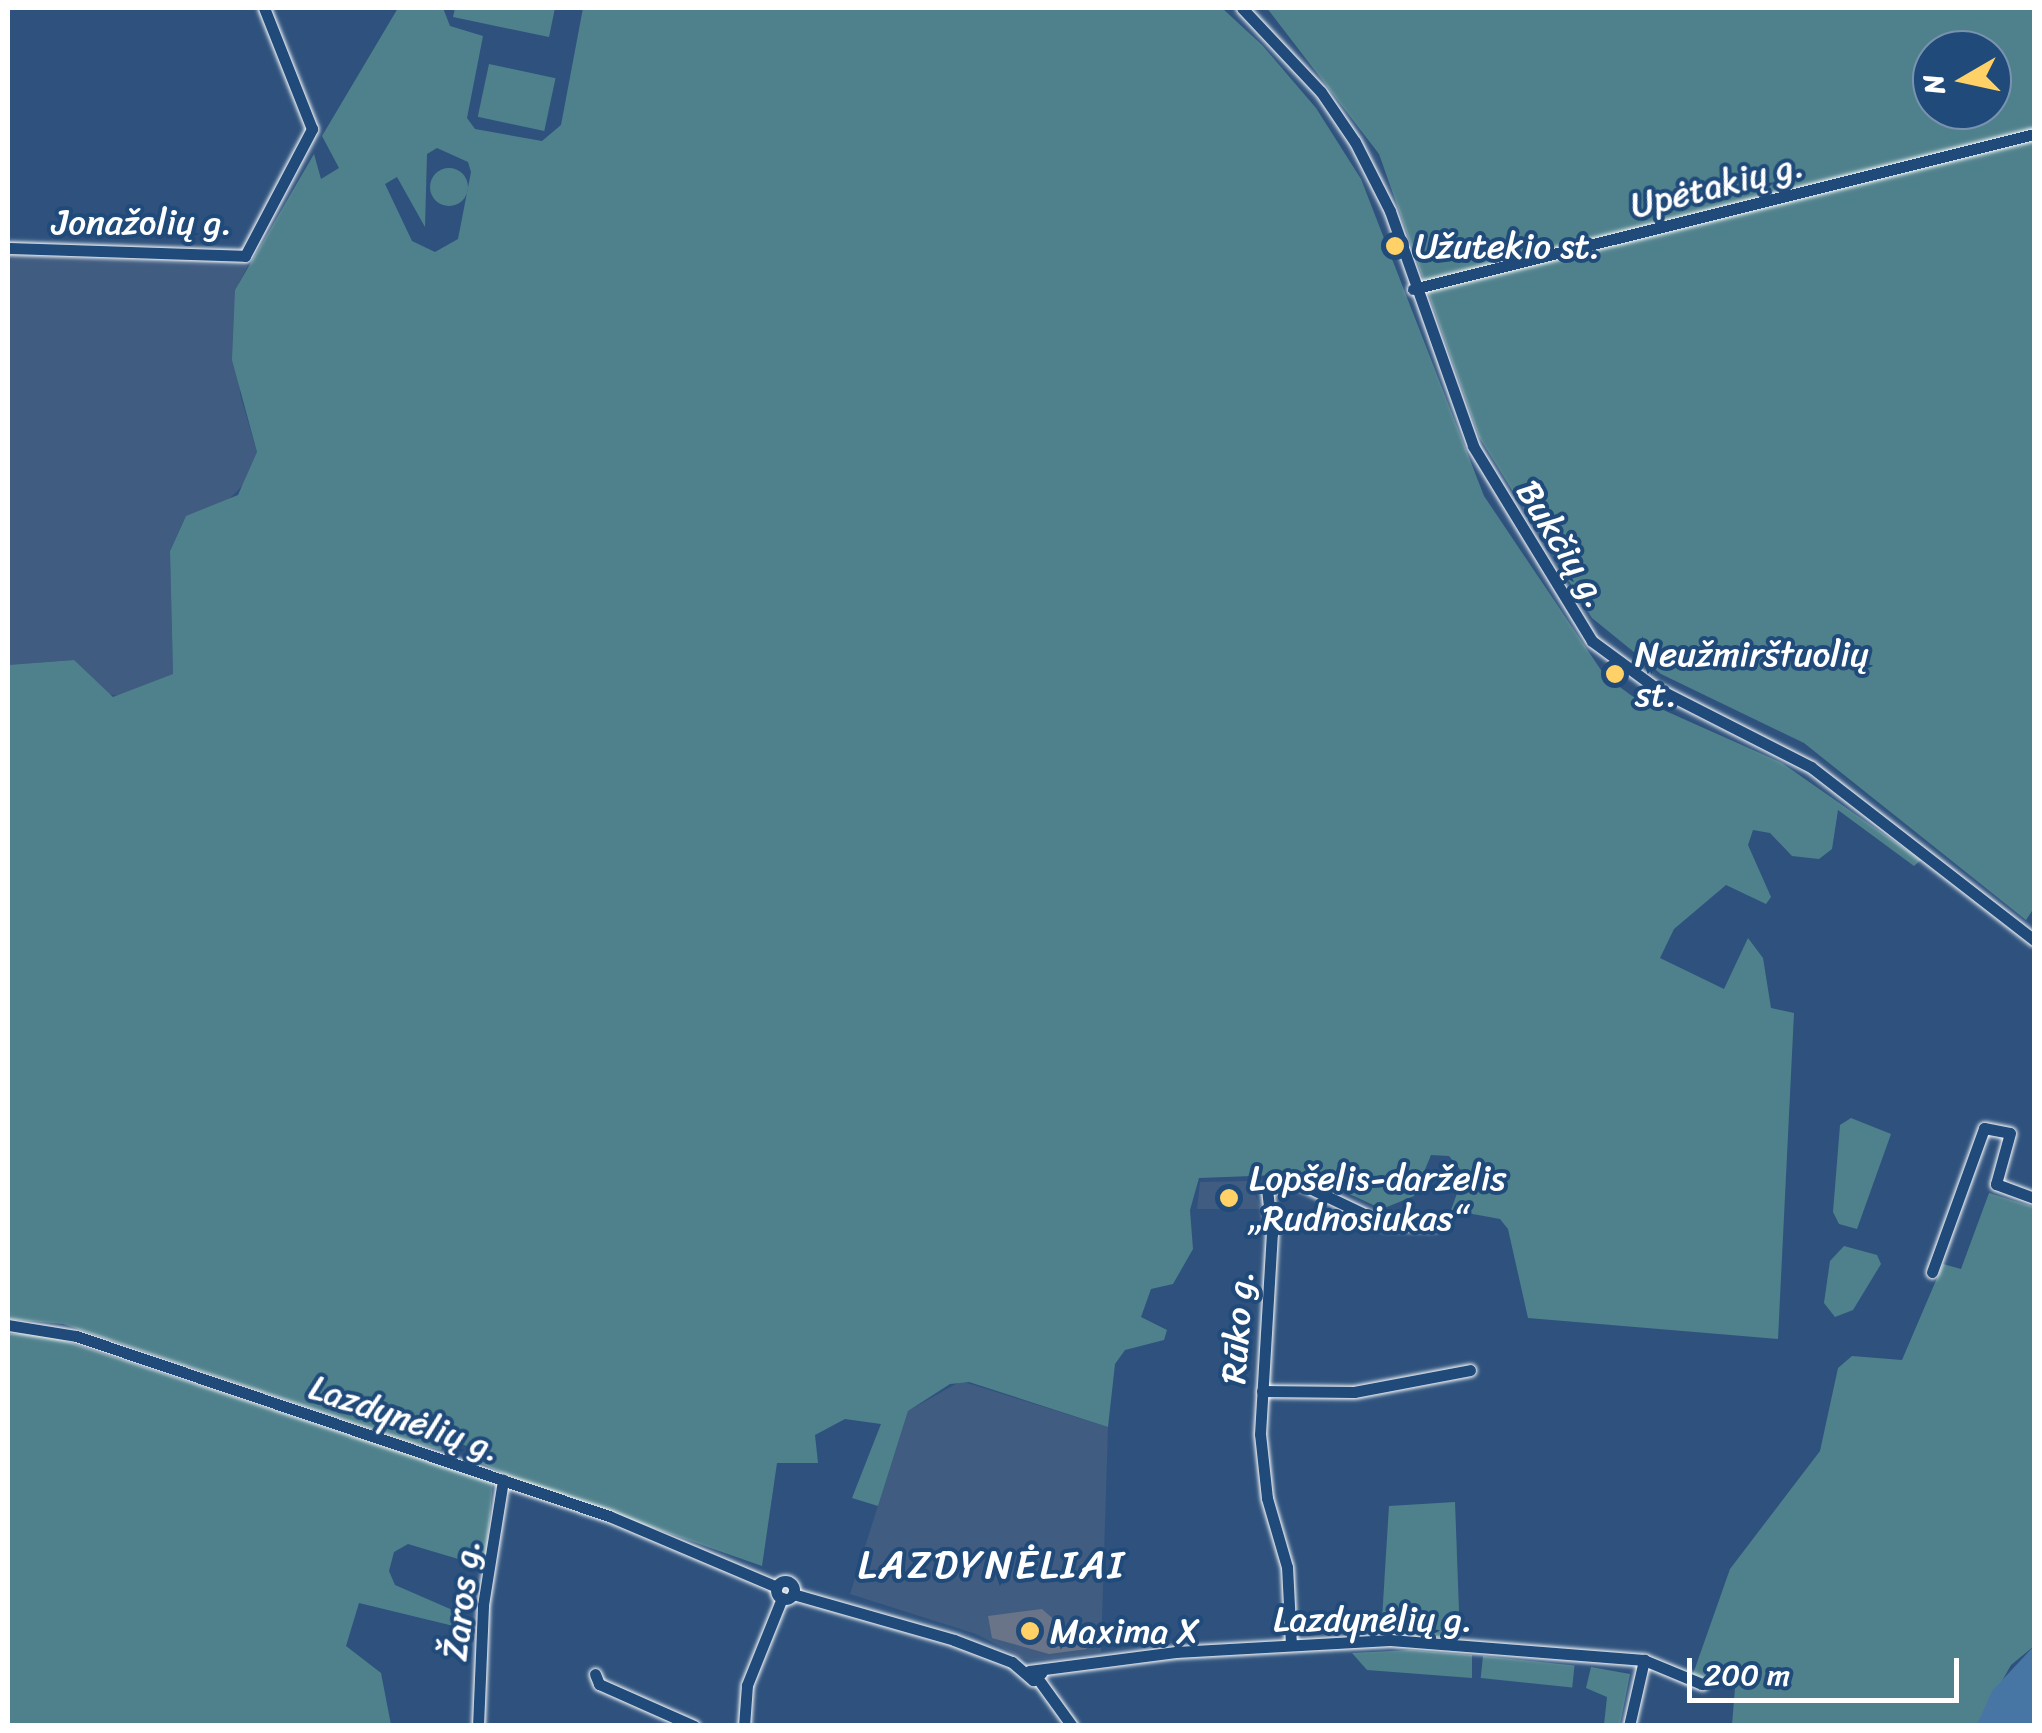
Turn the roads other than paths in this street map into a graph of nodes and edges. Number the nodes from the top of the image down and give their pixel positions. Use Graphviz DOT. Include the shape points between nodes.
graph roads {
  1 [pos="264,8"];
  2 [pos="1242,8"];
  3 [pos="2034,134"];
  4 [pos="8,248"];
  5 [pos="1413,289"];
  6 [pos="2034,940"];
  7 [pos="2034,1198"];
  8 [pos="1434,1225"];
  9 [pos="1932,1272"];
  10 [pos="8,1326"];
  11 [pos="1470,1370"];
  12 [pos="1262,1391"];
  13 [pos="503,1480"];
  14 [pos="784,1593"];
  15 [pos="1291,1645"];
  16 [pos="1644,1660"];
  17 [pos="595,1674"];
  18 [pos="1036,1674"];
  19 [pos="1702,1684"];
  20 [pos="478,1726"];
  21 [pos="694,1726"];
  22 [pos="744,1726"];
  23 [pos="1072,1726"];
  24 [pos="1628,1726"];
  1 -- 4 [label="street, Jonažolių g." via="312,129 244,256"];
  2 -- 5 [label="street, Bukčių g." via="1322,92 1355,142 1390,211"];
  3 -- 5 [label="street, Upėtakių g."];
  5 -- 6 [label="street, Bukčių g." via="1473,446 1592,641 1656,688 1811,766"];
  7 -- 9 [label="street" via="1996,1184 2010,1132 1984,1128"];
  8 -- 12 [label="street, Rūko g." via="1385,1224 1297,1182 1266,1189 1272,1234"];
  10 -- 13 [label="street, Lazdynėlių g." via="76,1336"];
  11 -- 12 [label="street" via="1367,1391"];
  12 -- 15 [label="street, Rūko g." via="1263,1476 1287,1567"];
  13 -- 14 [label="street, Lazdynėlių g." via="697,1548"];
  13 -- 20 [label="street, Žaros g." via="483,1606"];
  14 -- 18 [label="street, Lazdynėlių g." via="942,1636"];
  14 -- 22 [label="street" via="747,1685"];
  15 -- 16 [label="street, Lazdynėlių g." via="1479,1644"];
  15 -- 18 [label="street, Lazdynėlių g." via="1176,1652"];
  16 -- 19 [label="street, Lazdynėlių g."];
  16 -- 24 [label="street"];
  17 -- 21 [label="street" via="600,1684"];
  18 -- 23 [label="street"];
}
